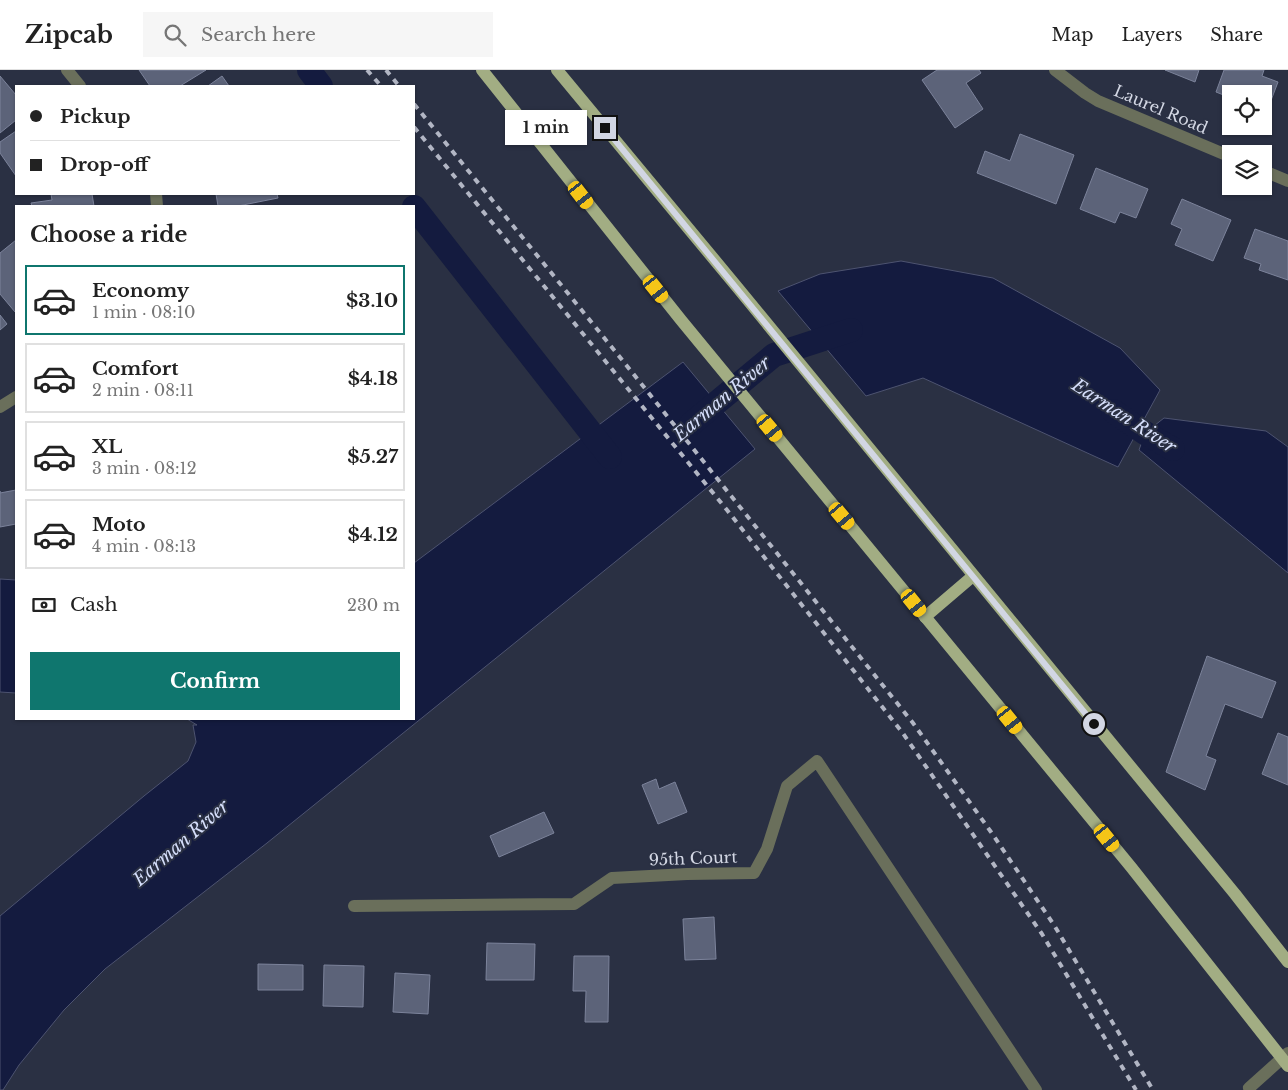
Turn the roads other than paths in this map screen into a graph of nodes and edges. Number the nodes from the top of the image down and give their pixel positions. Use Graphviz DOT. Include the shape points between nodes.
graph roads {
  1 [pos="67,70"];
  2 [pos="482,70"];
  3 [pos="557,70"];
  4 [pos="1056,70"];
  5 [pos="79,85"];
  6 [pos="1222,153"];
  7 [pos="1272,174"];
  8 [pos="1288,181"];
  9 [pos="15,398"];
  10 [pos="0,407"];
  11 [pos="973,576"];
  12 [pos="925,617"];
  13 [pos="354,906"];
  14 [pos="1288,962"];
  15 [pos="1286,1059"];
  16 [pos="1036,1090"];
  17 [pos="1250,1090"];
  1 -- 5 [label="street"];
  2 -- 12 [label="main road" via="681,320"];
  3 -- 11 [label="main road"];
  4 -- 6 [label="street, Laurel Road" via="1098,100"];
  7 -- 8 [label="street"];
  9 -- 10 [label="street"];
  11 -- 12 [label="main road"];
  11 -- 14 [label="main road"];
  12 -- 15 [label="main road"];
  13 -- 16 [label="street, 95th Court" via="574,904 612,878 754,872 767,850 787,786 817,761"];
  15 -- 17 [label="street"];
}
